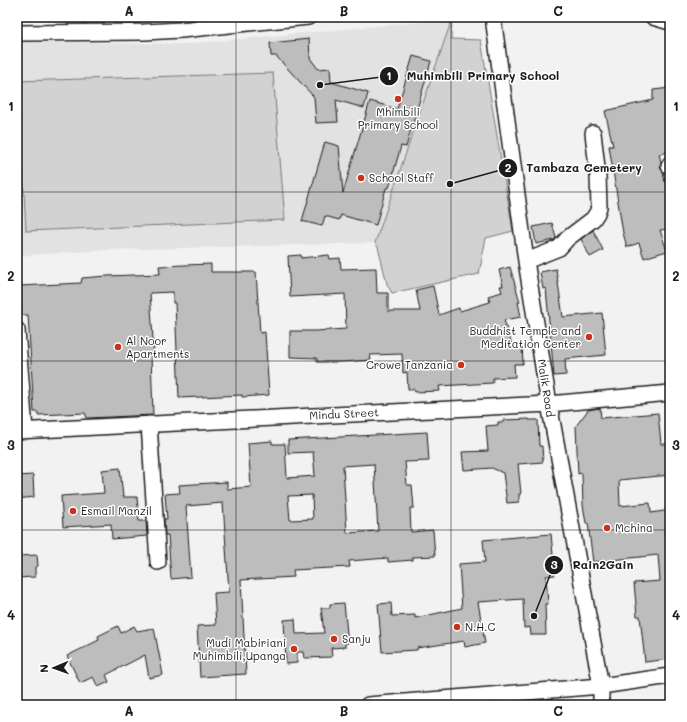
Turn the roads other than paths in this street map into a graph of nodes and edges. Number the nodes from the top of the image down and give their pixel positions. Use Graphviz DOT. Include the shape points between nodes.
graph roads {
  1 [pos="308,17"];
  2 [pos="493,17"];
  3 [pos="652,17"];
  4 [pos="670,22"];
  5 [pos="181,24"];
  6 [pos="17,34"];
  7 [pos="593,133"];
  8 [pos="526,261"];
  9 [pos="17,330"];
  10 [pos="670,393"];
  11 [pos="549,404"];
  12 [pos="149,424"];
  13 [pos="21,430"];
  14 [pos="158,562"];
  15 [pos="670,676"];
  16 [pos="601,686"];
  17 [pos="368,705"];
  18 [pos="601,705"];
  1 -- 5 [label="street"];
  2 -- 8 [label="street, Malik Road"];
  3 -- 4 [label="street"];
  5 -- 6 [label="street" via="144,32"];
  7 -- 8 [label="street" via="598,176 597,213 559,248"];
  8 -- 11 [label="street, Malik Road"];
  9 -- 13 [label="street"];
  10 -- 11 [label="street, Mindu Street"];
  11 -- 12 [label="street, Mindu Street"];
  11 -- 16 [label="street, Malik Road"];
  12 -- 13 [label="street, Mindu Street"];
  12 -- 14 [label="street"];
  15 -- 16 [label="street"];
  16 -- 17 [label="street"];
  16 -- 18 [label="street, Malik Road"];
}
